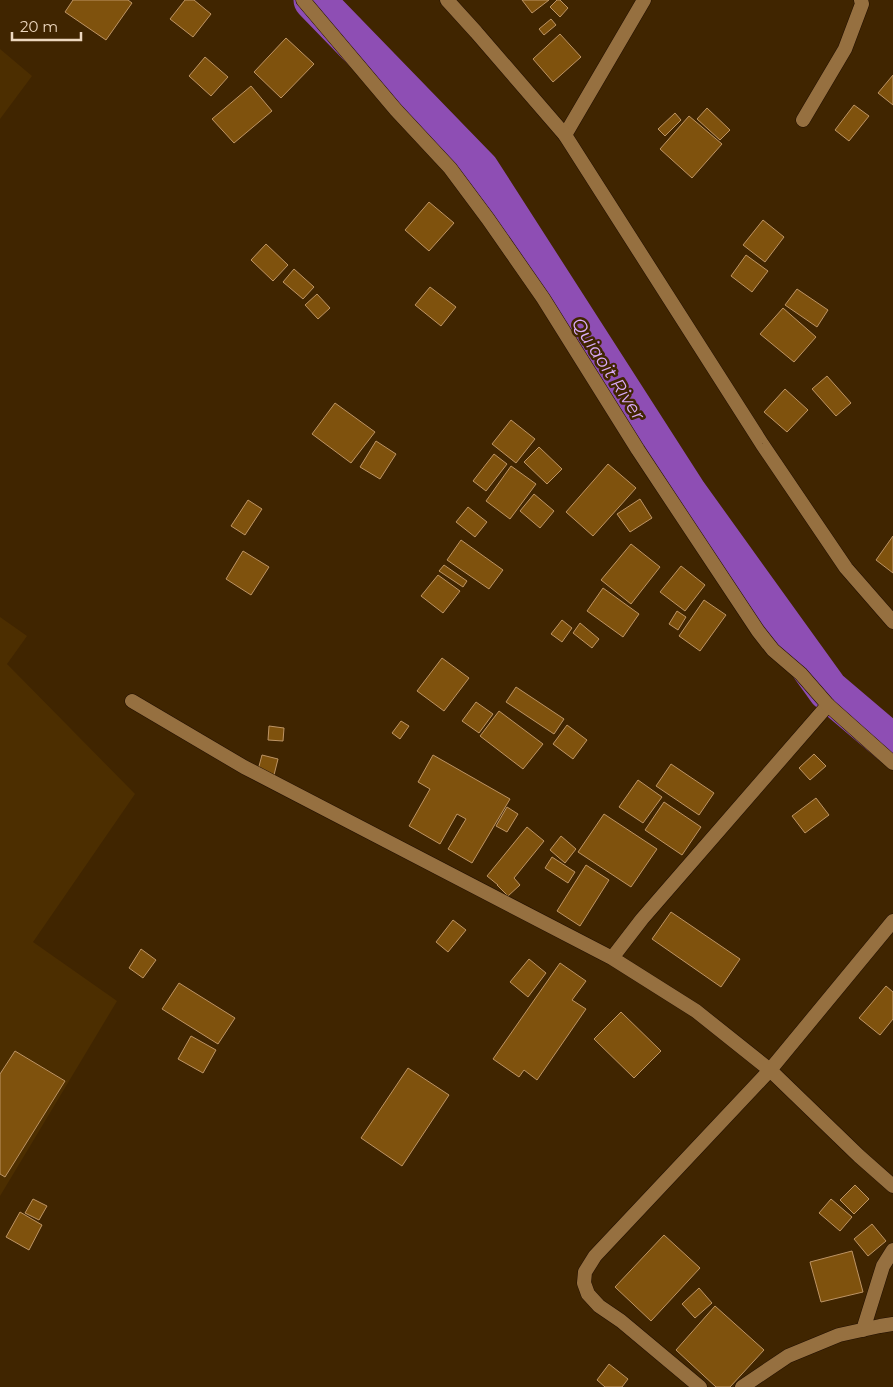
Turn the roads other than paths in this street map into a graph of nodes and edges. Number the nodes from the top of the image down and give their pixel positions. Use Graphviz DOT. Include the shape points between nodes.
graph roads {
  1 [pos="303,0"];
  2 [pos="447,0"];
  3 [pos="644,0"];
  4 [pos="861,0"];
  5 [pos="803,120"];
  6 [pos="565,135"];
  7 [pos="893,622"];
  8 [pos="132,701"];
  9 [pos="828,705"];
  10 [pos="893,762"];
  11 [pos="893,921"];
  12 [pos="612,958"];
  13 [pos="770,1070"];
  14 [pos="893,1186"];
  15 [pos="893,1250"];
  16 [pos="893,1324"];
  17 [pos="863,1330"];
  18 [pos="700,1387"];
  19 [pos="742,1387"];
  1 -- 9 [label="street" via="450,168 488,219 543,298 638,450 758,630 773,650"];
  2 -- 6 [label="street"];
  3 -- 6 [label="street"];
  4 -- 5 [label="street" via="844,49"];
  6 -- 7 [label="street" via="762,444 846,568"];
  8 -- 12 [label="street" via="244,767"];
  9 -- 10 [label="street"];
  9 -- 12 [label="street" via="642,919"];
  11 -- 13 [label="street"];
  12 -- 13 [label="street" via="696,1011"];
  13 -- 14 [label="street"];
  13 -- 18 [label="street" via="595,1256 585,1272 588,1294 599,1306"];
  15 -- 17 [label="street" via="883,1266"];
  16 -- 17 [label="street"];
  17 -- 19 [label="street" via="839,1335 788,1356"];
}
